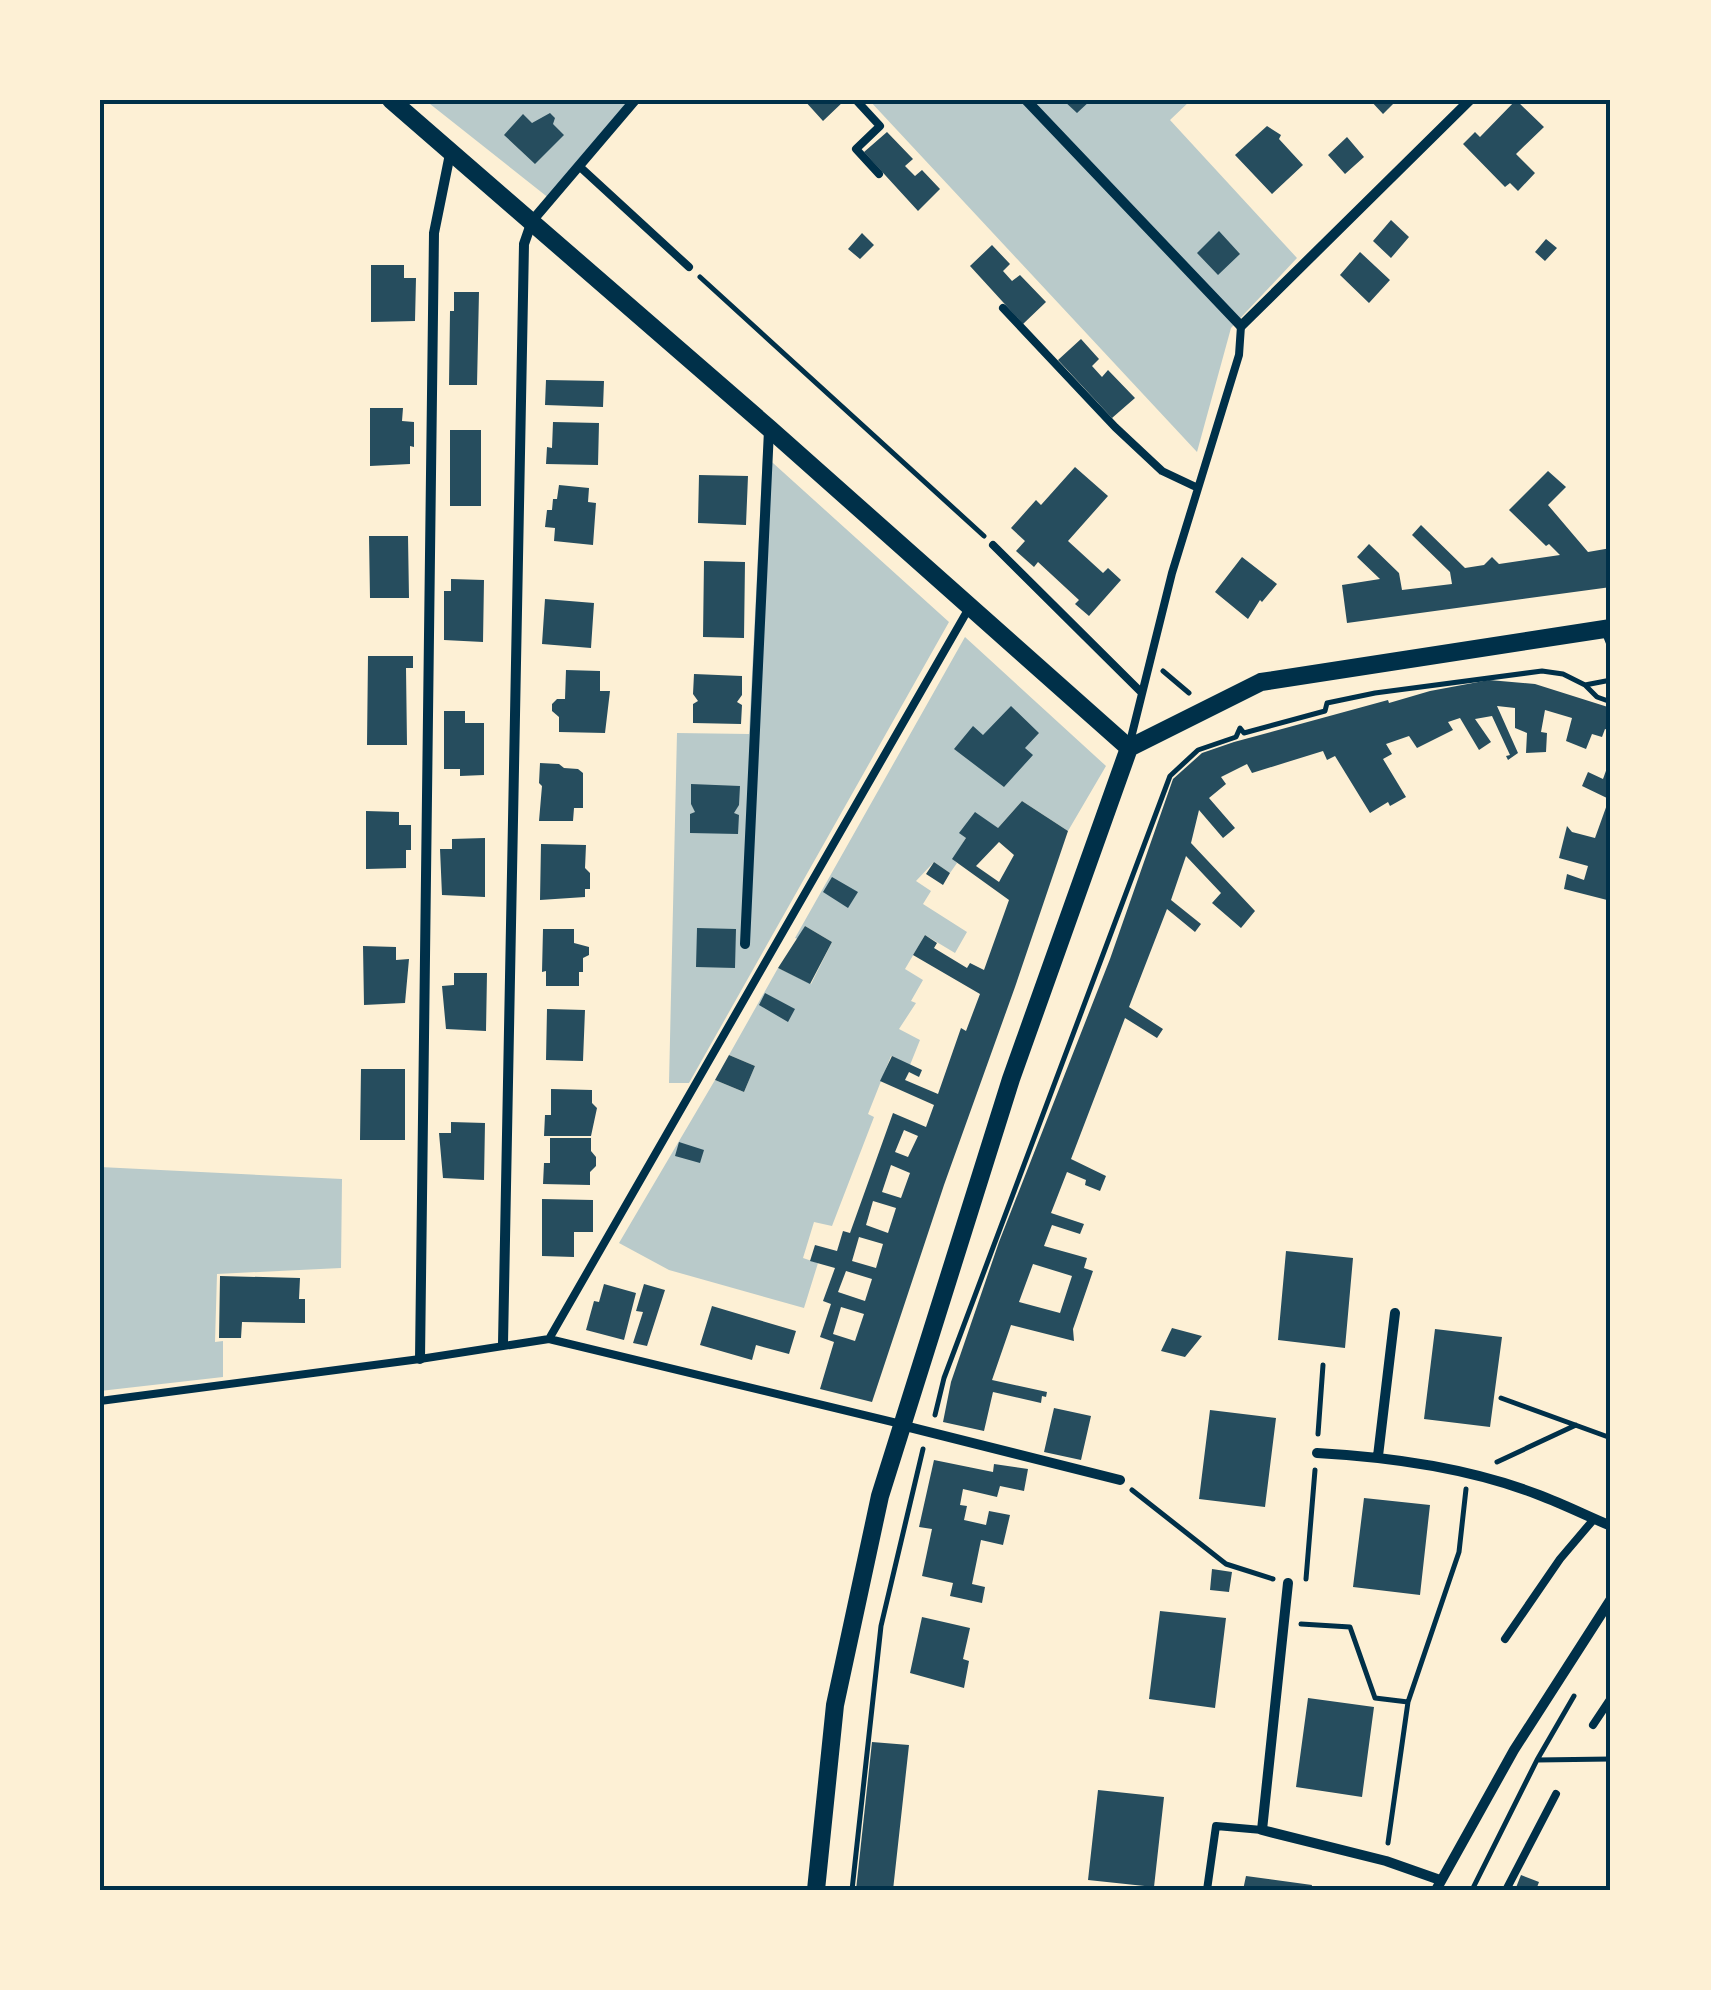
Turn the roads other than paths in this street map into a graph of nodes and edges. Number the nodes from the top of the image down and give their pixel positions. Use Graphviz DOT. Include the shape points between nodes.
graph roads {
  1 [pos="391,100"];
  2 [pos="636,100"];
  3 [pos="856,100"];
  4 [pos="1026,100"];
  5 [pos="1470,100"];
  6 [pos="450,154"];
  7 [pos="578,166"];
  8 [pos="879,174"];
  9 [pos="532,221"];
  10 [pos="689,267"];
  11 [pos="1003,308"];
  12 [pos="1240,326"];
  13 [pos="770,429"];
  14 [pos="1198,488"];
  15 [pos="993,545"];
  16 [pos="970,608"];
  17 [pos="1609,633"];
  18 [pos="1142,693"];
  19 [pos="1129,748"];
  20 [pos="745,944"];
  21 [pos="1395,1313"];
  22 [pos="549,1339"];
  23 [pos="504,1344"];
  24 [pos="420,1359"];
  25 [pos="100,1401"];
  26 [pos="901,1424"];
  27 [pos="1316,1453"];
  28 [pos="1378,1456"];
  29 [pos="1120,1480"];
  30 [pos="1594,1519"];
  31 [pos="1611,1526"];
  32 [pos="1288,1583"];
  33 [pos="1611,1598"];
  34 [pos="1505,1638"];
  35 [pos="1611,1698"];
  36 [pos="1593,1726"];
  37 [pos="1556,1794"];
  38 [pos="1262,1830"];
  39 [pos="1438,1885"];
  40 [pos="816,1890"];
  41 [pos="1207,1890"];
  42 [pos="1506,1890"];
  1 -- 6 [label="street"];
  2 -- 7 [label="street"];
  3 -- 8 [label="lane" via="880,126 856,149"];
  4 -- 12 [label="street"];
  5 -- 12 [label="street"];
  6 -- 9 [label="street"];
  6 -- 24 [label="street" via="434,232"];
  7 -- 9 [label="street"];
  7 -- 10 [label="lane"];
  9 -- 13 [label="street"];
  9 -- 23 [label="street" via="524,244"];
  11 -- 14 [label="lane" via="1162,471"];
  12 -- 14 [label="lane" via="1239,355"];
  13 -- 16 [label="street"];
  13 -- 20 [label="street"];
  14 -- 18 [label="lane"];
  15 -- 18 [label="lane"];
  16 -- 19 [label="street"];
  16 -- 22 [label="lane"];
  17 -- 19 [label="street" via="1260,682"];
  18 -- 19 [label="lane"];
  19 -- 26 [label="street" via="1011,1079"];
  21 -- 28 [label="street"];
  22 -- 23 [label="lane"];
  22 -- 26 [label="lane"];
  23 -- 24 [label="lane"];
  24 -- 25 [label="lane"];
  26 -- 29 [label="street"];
  26 -- 40 [label="street" via="835,1705"];
  27 -- 28 [label="street"];
  28 -- 30 [label="street" via="1537,1494"];
  30 -- 31 [label="street"];
  30 -- 34 [label="lane"];
  32 -- 38 [label="street"];
  33 -- 39 [label="street"];
  35 -- 36 [label="lane"];
  37 -- 42 [label="lane"];
  38 -- 39 [label="street" via="1386,1861"];
  38 -- 41 [label="lane" via="1216,1826"];
}
